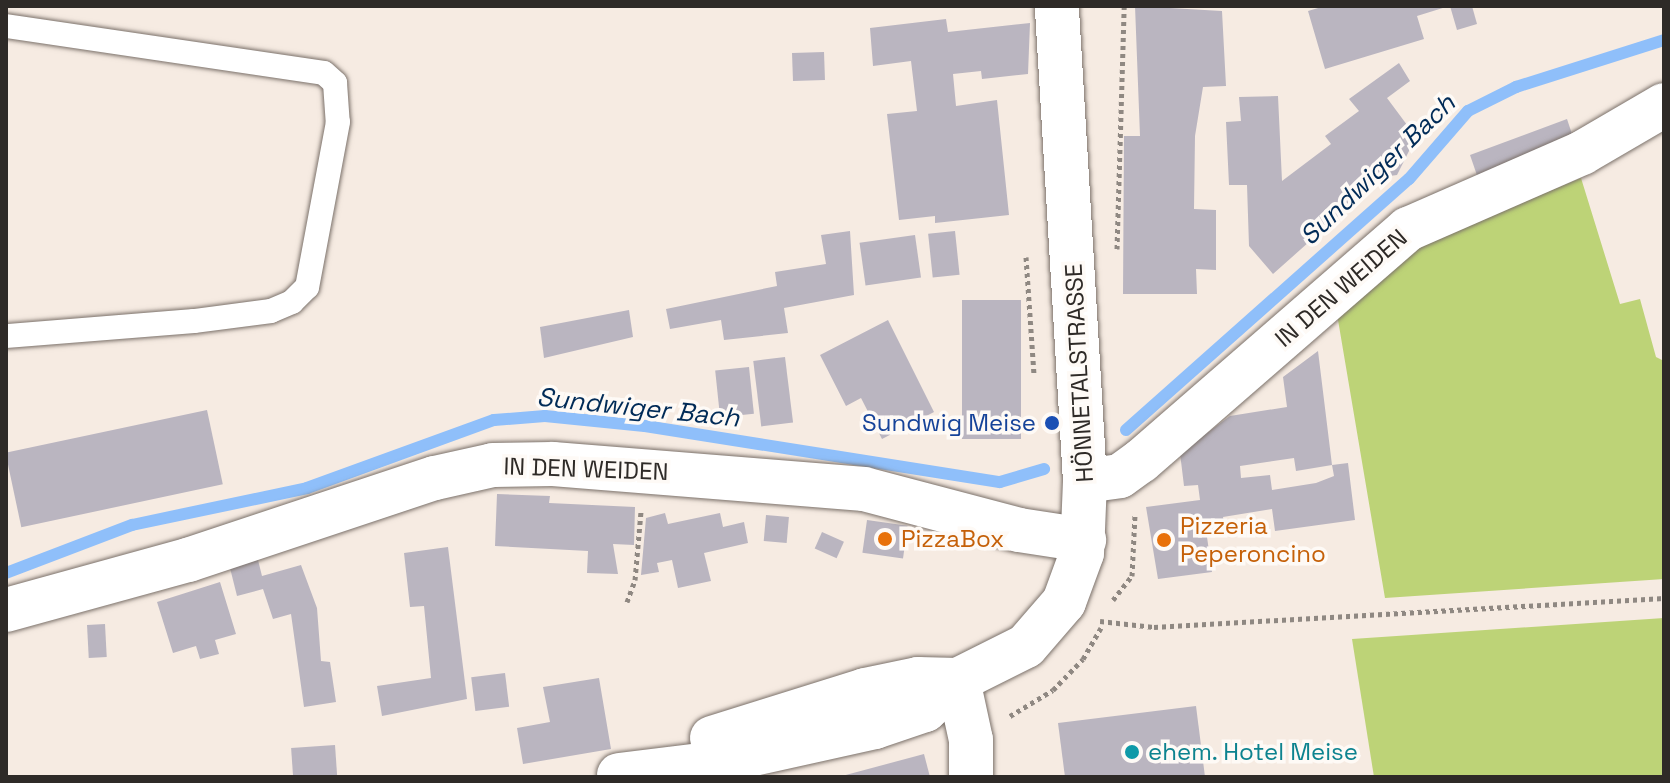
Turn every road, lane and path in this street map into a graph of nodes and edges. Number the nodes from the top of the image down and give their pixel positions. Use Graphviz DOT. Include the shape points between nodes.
graph roads {
  1 [pos="1057,6"];
  2 [pos="1124,6"];
  3 [pos="6,26"];
  4 [pos="1664,105"];
  5 [pos="1117,259"];
  6 [pos="6,336"];
  7 [pos="643,470"];
  8 [pos="1085,481"];
  9 [pos="1084,540"];
  10 [pos="1664,598"];
  11 [pos="627,602"];
  12 [pos="1064,602"];
  13 [pos="6,610"];
  14 [pos="958,680"];
  15 [pos="618,776"];
  16 [pos="971,777"];
  1 -- 8 [label="street, HÖNNETALSTRASSE"];
  2 -- 5 [label="path"];
  3 -- 6 [label="lane" via="324,73 335,83 338,122 307,287 292,302 271,311 194,321"];
  4 -- 8 [label="street, IN DEN WEIDEN" via="1582,153 1408,229 1141,461 1120,476"];
  7 -- 9 [label="street, IN DEN WEIDEN" via="864,489 1019,530"];
  7 -- 11 [label="path" via="641,529"];
  7 -- 13 [label="street, IN DEN WEIDEN" via="493,465 435,478 188,560"];
  8 -- 9 [label="street, HÖNNETALSTRASSE"];
  9 -- 12 [label="street, HÖNNETALSTRASSE"];
  10 -- 12 [label="path" via="1154,627 1104,622"];
  12 -- 14 [label="street, HÖNNETALSTRASSE" via="1026,646"];
  14 -- 15 [label="street, HÖNNETALSTRASSE" via="925,710 875,727 708,764"];
  14 -- 16 [label="street" via="971,740"];
}
